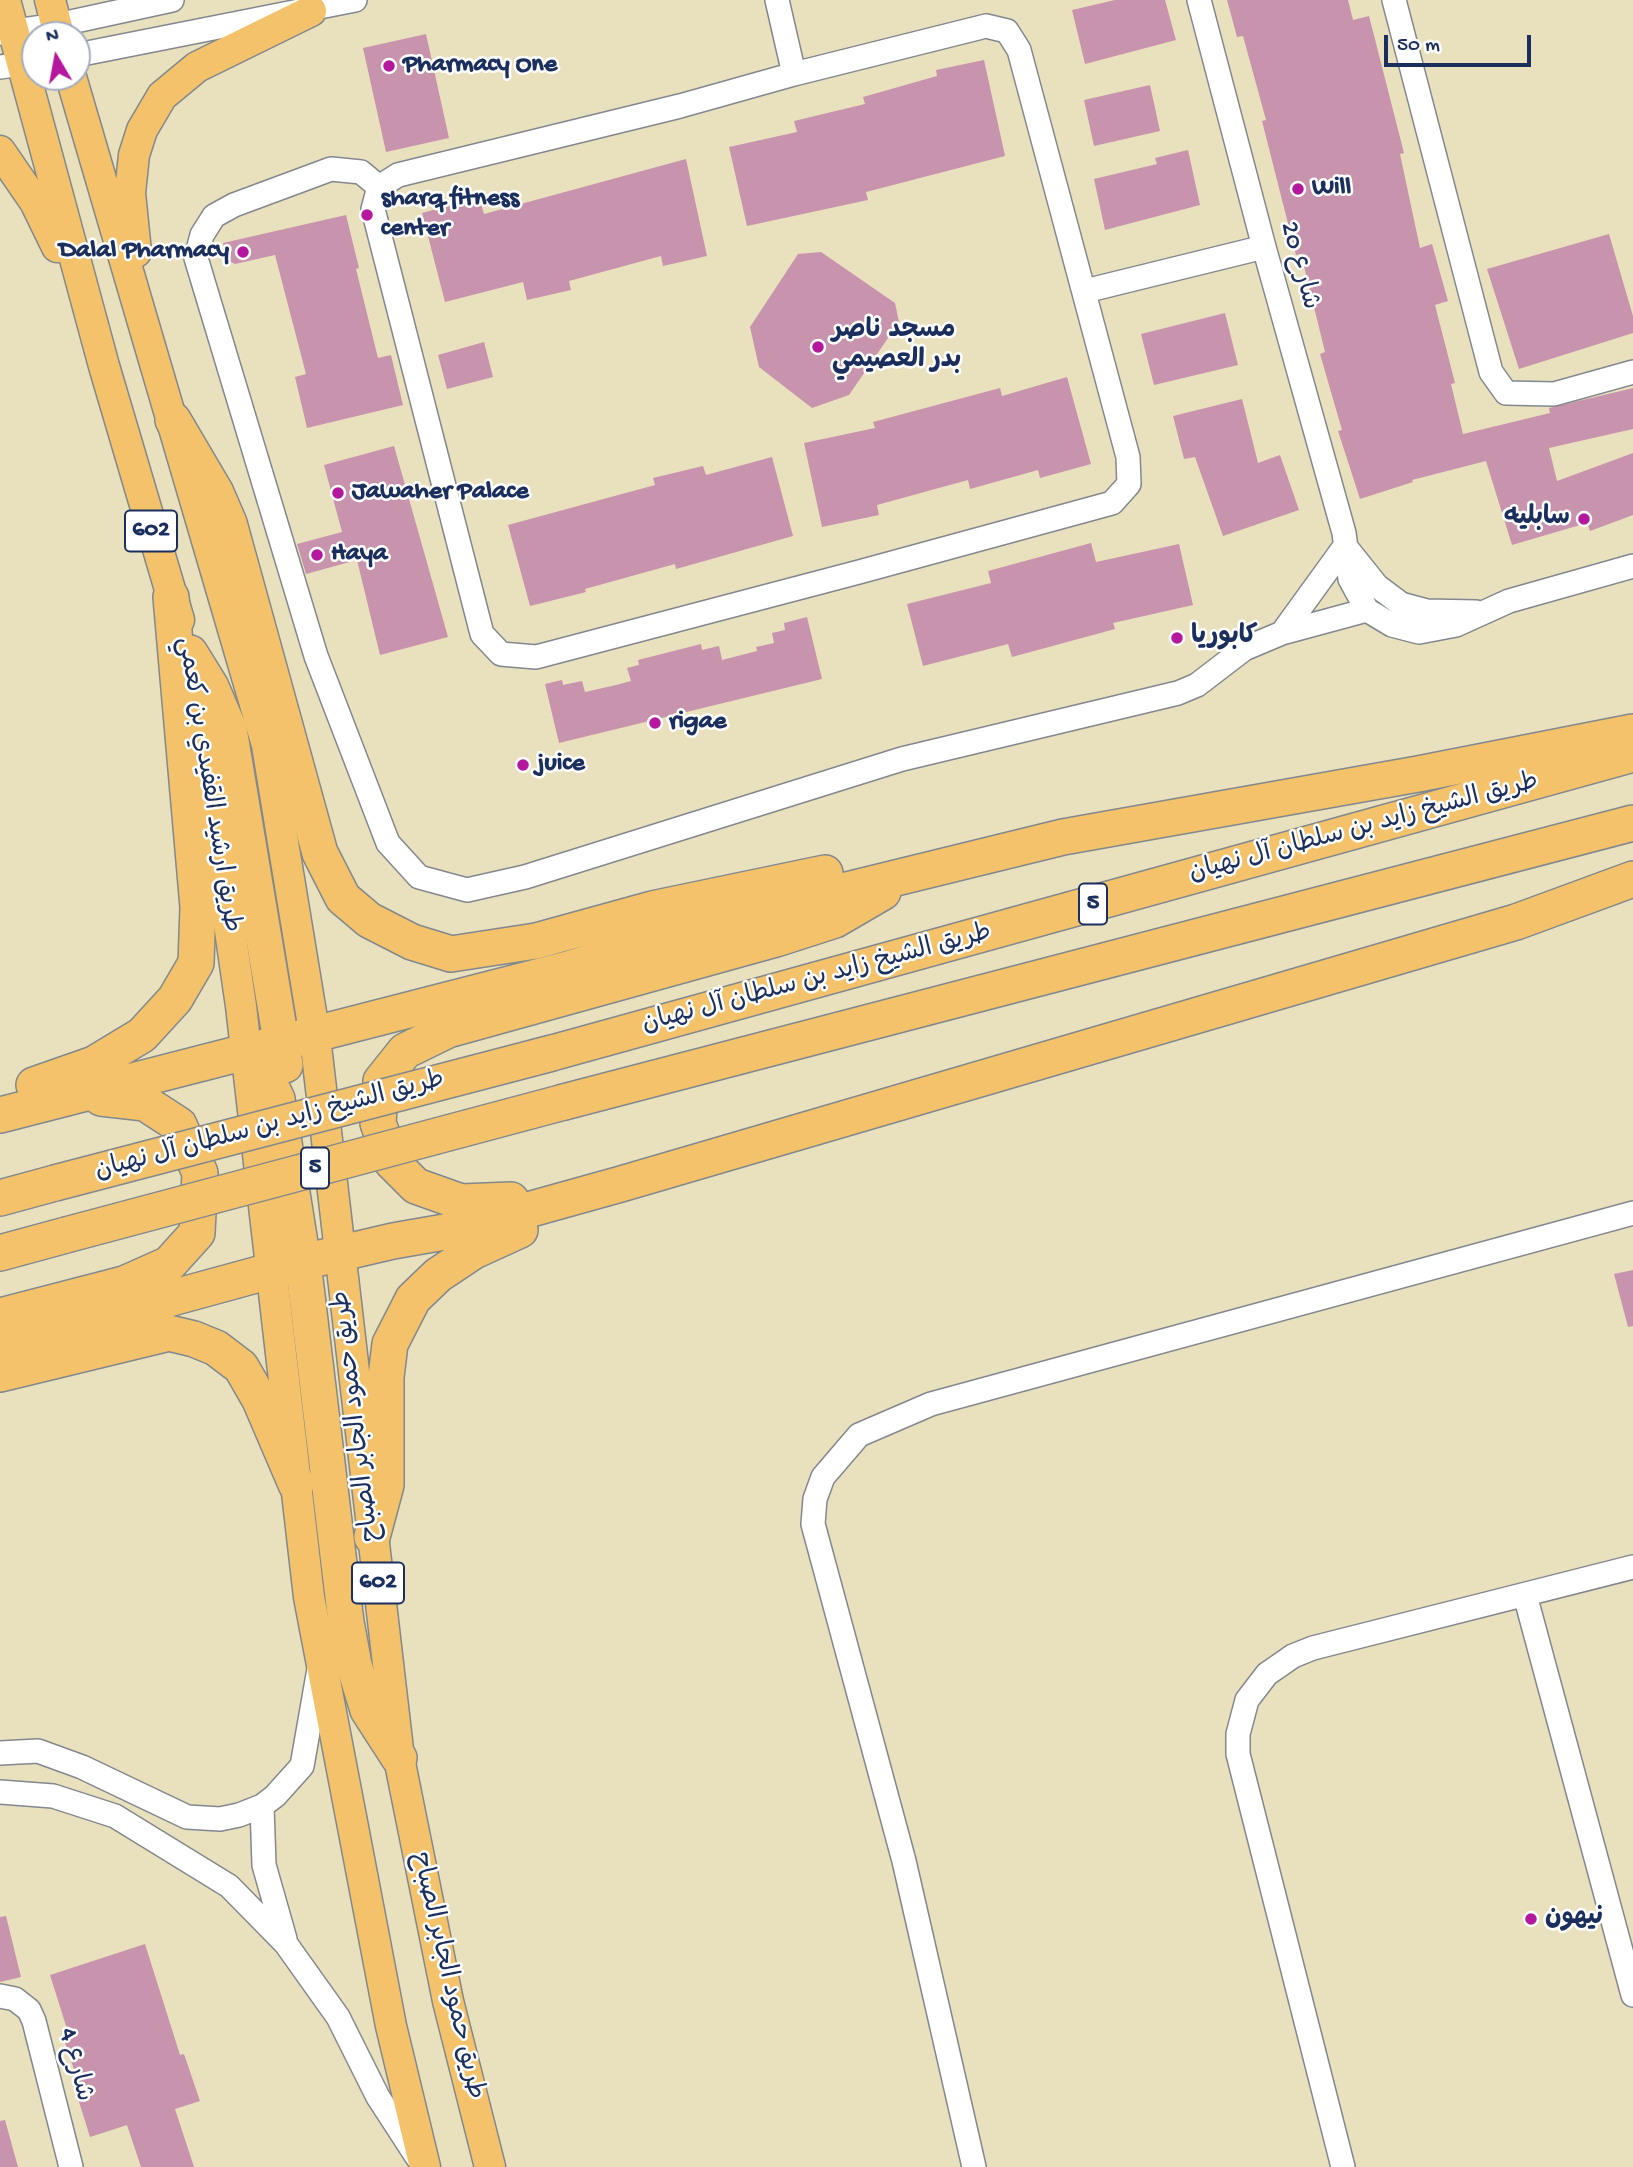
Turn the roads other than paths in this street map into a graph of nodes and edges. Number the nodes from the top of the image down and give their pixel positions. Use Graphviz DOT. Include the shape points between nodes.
graph roads {
  1 [pos="5,0"];
  2 [pos="172,0"];
  3 [pos="355,0"];
  4 [pos="777,0"];
  5 [pos="1199,0"];
  6 [pos="1394,0"];
  7 [pos="311,11"];
  8 [pos="55,20"];
  9 [pos="7,32"];
  10 [pos="91,52"];
  11 [pos="19,64"];
  12 [pos="794,74"];
  13 [pos="75,91"];
  14 [pos="0,151"];
  15 [pos="379,187"];
  16 [pos="1264,247"];
  17 [pos="1085,291"];
  18 [pos="104,366"];
  19 [pos="155,366"];
  20 [pos="1633,372"];
  21 [pos="173,420"];
  22 [pos="1345,546"];
  23 [pos="1633,566"];
  24 [pos="171,597"];
  25 [pos="1367,610"];
  26 [pos="1479,613"];
  27 [pos="1282,633"];
  28 [pos="190,653"];
  29 [pos="1633,732"];
  30 [pos="1633,754"];
  31 [pos="1633,823"];
  32 [pos="916,872"];
  33 [pos="1633,879"];
  34 [pos="298,1040"];
  35 [pos="246,1054"];
  36 [pos="79,1095"];
  37 [pos="0,1097"];
  38 [pos="0,1115"];
  39 [pos="621,1184"];
  40 [pos="576,1196"];
  41 [pos="0,1198"];
  42 [pos="1633,1213"];
  43 [pos="0,1253"];
  44 [pos="338,1254"];
  45 [pos="289,1266"];
  46 [pos="0,1316"];
  47 [pos="0,1345"];
  48 [pos="0,1374"];
  49 [pos="296,1484"];
  50 [pos="372,1537"];
  51 [pos="1633,1567"];
  52 [pos="1525,1595"];
  53 [pos="321,1661"];
  54 [pos="0,1754"];
  55 [pos="398,1758"];
  56 [pos="0,1792"];
  57 [pos="262,1806"];
  58 [pos="286,1944"];
  59 [pos="1632,1985"];
  60 [pos="0,1996"];
  61 [pos="71,2167"];
  62 [pos="424,2167"];
  63 [pos="490,2167"];
  64 [pos="974,2167"];
  65 [pos="1343,2167"];
  1 -- 9 [label="main road, طريق ارشيد القفيدي بن كعمي / 602"];
  2 -- 8 [label="street"];
  3 -- 7 [label="street"];
  4 -- 12 [label="street"];
  5 -- 16 [label="street, شارع 20"];
  6 -- 20 [label="street" via="1491,372 1506,393 1554,394"];
  7 -- 10 [label="street"];
  7 -- 19 [label="main road" via="186,74 162,96 142,130 131,175 131,208"];
  8 -- 9 [label="street"];
  9 -- 11 [label="main road, طريق ارشيد القفيدي بن كعمي / 602"];
  11 -- 18 [label="main road, طريق ارشيد القفيدي بن كعمي / 602"];
  12 -- 15 [label="street" via="398,175"];
  12 -- 17 [label="street" via="986,26 1007,31 1019,50"];
  13 -- 19 [label="main road, طريق ارشيد القفيدي بن كعمي / 602"];
  14 -- 18 [label="main road" via="41,214 75,285"];
  15 -- 17 [label="street" via="373,209 482,634 501,654 536,657 1112,503 1129,484 1128,457"];
  15 -- 27 [label="street" via="361,172 331,169 234,205 214,216 202,235 196,258 316,656 388,843 419,877 467,890 525,877 902,760 1178,693 1197,685 1244,649"];
  16 -- 17 [label="street"];
  16 -- 22 [label="street, شارع 20"];
  18 -- 24 [label="main road, طريق ارشيد القفيدي بن كعمي / 602"];
  19 -- 21 [label="main road, طريق ارشيد القفيدي بن كعمي / 602"];
  21 -- 32 [label="highway" via="229,523 320,853 343,898 369,920 412,942 451,954 536,941 760,884 838,871"];
  21 -- 34 [label="main road, طريق ارشيد القفيدي بن كعمي / 602" via="267,745 307,992"];
  22 -- 25 [label="street, شارع 20" via="1350,579"];
  22 -- 26 [label="street" via="1377,586 1401,604 1427,611"];
  22 -- 27 [label="street"];
  23 -- 26 [label="street"];
  24 -- 28 [label="main road, طريق ارشيد القفيدي بن كعمي / 602"];
  24 -- 37 [label="highway" via="198,907 196,963 176,999 142,1035 94,1065"];
  25 -- 26 [label="street" via="1392,625 1419,632 1455,625"];
  25 -- 27 [label="street"];
  28 -- 34 [label="highway" via="229,729"];
  28 -- 35 [label="main road, طريق ارشيد القفيدي بن كعمي / 602"];
  29 -- 32 [label="highway" via="1157,818"];
  30 -- 41 [label="highway, طريق الشيخ زايد بن سلطان آل نهيان / 5, bridge" via="552,1053"];
  31 -- 43 [label="highway, طريق الشيخ زايد بن سلطان آل نهيان / 5, bridge"];
  32 -- 34 [label="highway"];
  32 -- 40 [label="highway" via="823,924 448,1030 405,1051 381,1081 378,1123 391,1163 416,1186 461,1202"];
  33 -- 39 [label="highway" via="1516,922"];
  34 -- 35 [label="highway"];
  34 -- 44 [label="highway" via="314,1220"];
  35 -- 36 [label="highway"];
  35 -- 45 [label="highway" via="260,1063 278,1099"];
  36 -- 38 [label="highway"];
  36 -- 46 [label="highway" via="145,1103 178,1125 200,1173 197,1233 169,1264 124,1284"];
  39 -- 40 [label="highway"];
  39 -- 50 [label="highway" via="474,1251 413,1299 390,1344 386,1485"];
  40 -- 44 [label="highway" via="456,1230"];
  42 -- 64 [label="street" via="930,1404 859,1435 822,1477 813,1524 904,1861"];
  44 -- 45 [label="highway"];
  44 -- 50 [label="main road, طريق حمود الجابر الصباح / 602"];
  45 -- 47 [label="highway"];
  45 -- 49 [label="main road"];
  45 -- 55 [label="highway" via="346,1622 368,1710"];
  48 -- 49 [label="highway" via="169,1333 194,1339 216,1348 241,1367"];
  49 -- 53 [label="main road"];
  50 -- 55 [label="main road, طريق حمود الجابر الصباح / 602"];
  51 -- 52 [label="street"];
  52 -- 59 [label="street"];
  52 -- 65 [label="street" via="1293,1656 1256,1685 1242,1715 1238,1754"];
  53 -- 57 [label="street" via="302,1766 288,1785"];
  53 -- 62 [label="main road" via="391,2026"];
  54 -- 57 [label="street" via="38,1751 187,1817 220,1819"];
  55 -- 63 [label="main road, طريق حمود الجابر الصباح / 602" via="449,2001"];
  56 -- 58 [label="street" via="53,1796 115,1816 229,1886"];
  57 -- 58 [label="street" via="264,1865"];
  58 -- 62 [label="street" via="338,2017 378,2097"];
  60 -- 61 [label="street, شارع 4" via="15,1999 34,2021"];
}
